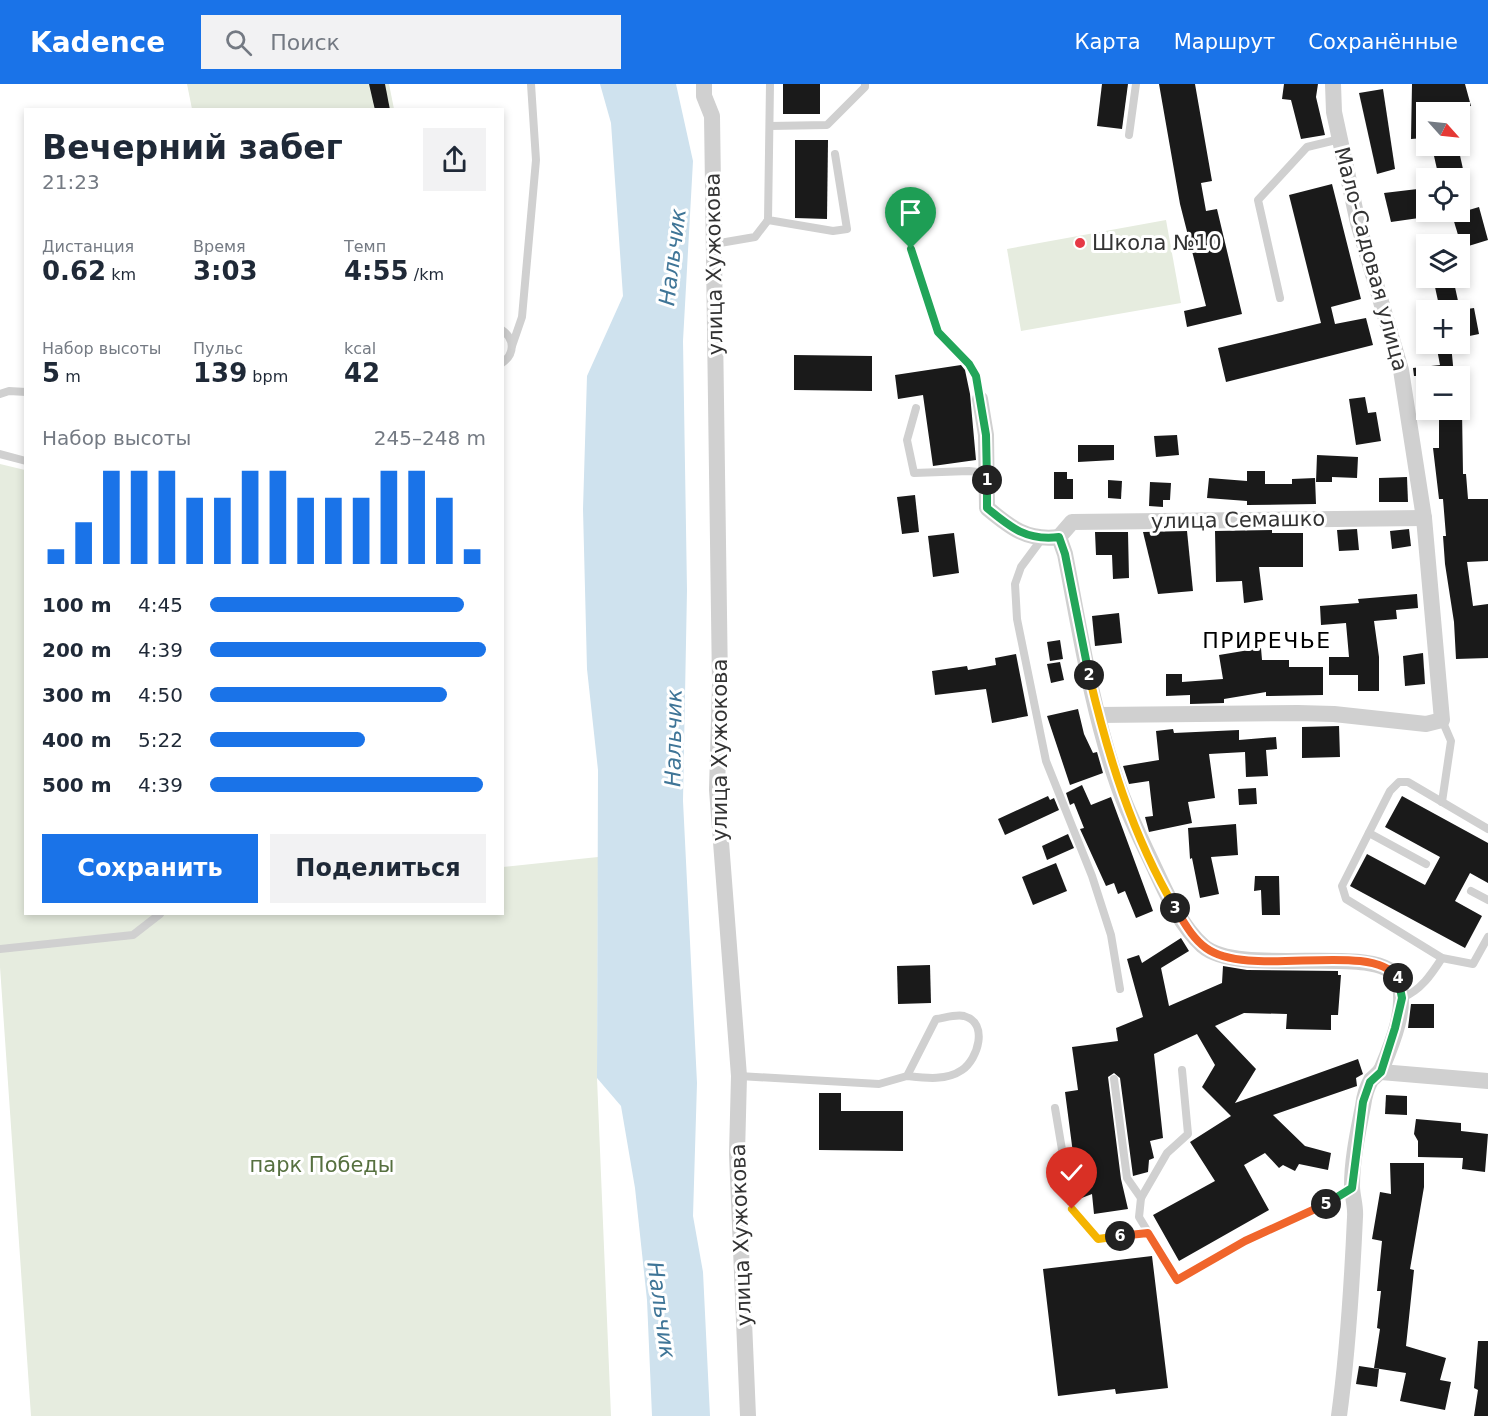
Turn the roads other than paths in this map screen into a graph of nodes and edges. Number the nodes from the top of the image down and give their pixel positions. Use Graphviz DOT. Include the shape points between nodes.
graph roads {
  1 [pos="531,84"];
  2 [pos="704,84"];
  3 [pos="771,84"];
  4 [pos="865,84"];
  5 [pos="1136,84"];
  6 [pos="1333,84"];
  7 [pos="770,126"];
  8 [pos="1130,135"];
  9 [pos="1340,139"];
  10 [pos="835,154"];
  11 [pos="768,220"];
  12 [pos="714,244"];
  13 [pos="911,249"];
  14 [pos="1280,298"];
  15 [pos="504,331"];
  16 [pos="512,346"];
  17 [pos="504,361"];
  18 [pos="24,392"];
  19 [pos="0,394"];
  20 [pos="980,399"];
  21 [pos="916,408"];
  22 [pos="0,454"];
  23 [pos="24,460"];
  24 [pos="987,473"];
  25 [pos="1424,518"];
  26 [pos="1059,537"];
  27 [pos="1041,540"];
  28 [pos="1098,715"];
  29 [pos="1442,720"];
  30 [pos="1442,802"];
  31 [pos="1488,829"];
  32 [pos="1369,833"];
  33 [pos="1426,864"];
  34 [pos="1471,891"];
  35 [pos="1488,900"];
  36 [pos="159,915"];
  37 [pos="1488,937"];
  38 [pos="0,949"];
  39 [pos="1442,958"];
  40 [pos="1120,989"];
  41 [pos="1402,998"];
  42 [pos="1182,1070"];
  43 [pos="1381,1072"];
  44 [pos="738,1076"];
  45 [pos="907,1076"];
  46 [pos="1114,1079"];
  47 [pos="1488,1081"];
  48 [pos="1055,1108"];
  49 [pos="1352,1188"];
  50 [pos="1141,1198"];
  51 [pos="1148,1233"];
  52 [pos="748,1416"];
  53 [pos="1339,1416"];
  1 -- 16 [label="lane" via="536,160 522,317"];
  2 -- 12 [label="street, улица Хужокова" via="712,116"];
  3 -- 7 [label="lane"];
  4 -- 7 [label="lane" via="827,125"];
  5 -- 8 [label="lane"];
  6 -- 9 [label="street, Мало-Садовая улица"];
  7 -- 11 [label="lane"];
  9 -- 14 [label="lane" via="1306,147 1258,200"];
  9 -- 25 [label="street, Мало-Садовая улица" via="1359,223 1401,370"];
  10 -- 11 [label="lane" via="847,229 833,231"];
  11 -- 12 [label="lane" via="755,237"];
  12 -- 44 [label="street, улица Хужокова" via="720,684 717,790"];
  13 -- 20 [label="lane" via="938,332 969,364 976,376"];
  15 -- 16 [label="lane"];
  16 -- 17 [label="lane" via="511,355"];
  18 -- 19 [label="lane"];
  20 -- 24 [label="street"];
  21 -- 24 [label="lane" via="907,440 914,473"];
  22 -- 23 [label="lane"];
  24 -- 27 [label="street" via="987,508 1023,534"];
  25 -- 26 [label="street, улица Семашко" via="1072,522"];
  25 -- 29 [label="street, Мало-Садовая улица"];
  26 -- 27 [label="street"];
  26 -- 28 [label="street"];
  27 -- 40 [label="lane" via="1021,567 1015,584 1017,619 1046,761 1092,876 1111,935"];
  28 -- 29 [label="street" via="1298,713 1426,724"];
  28 -- 41 [label="street" via="1137,833 1166,892 1197,940 1207,949 1231,957 1273,962 1370,962 1394,973"];
  29 -- 30 [label="lane" via="1451,741"];
  30 -- 31 [label="lane"];
  30 -- 32 [label="lane" via="1408,782 1399,782 1390,791"];
  32 -- 33 [label="lane"];
  32 -- 39 [label="lane" via="1342,886 1343,894"];
  34 -- 35 [label="lane"];
  36 -- 38 [label="lane" via="133,936"];
  37 -- 39 [label="lane" via="1473,964"];
  39 -- 41 [label="lane" via="1427,981"];
  41 -- 43 [label="street"];
  42 -- 50 [label="lane" via="1188,1134 1167,1153"];
  43 -- 47 [label="street"];
  43 -- 49 [label="street" via="1370,1082 1363,1102"];
  44 -- 45 [label="lane" via="879,1084"];
  44 -- 52 [label="street, улица Хужокова" via="737,1154"];
  45 -- 45 [label="lane" via="934,1079 963,1070 978,1046 979,1032 972,1021 963,1016 936,1019"];
  46 -- 50 [label="lane" via="1127,1179"];
  48 -- 51 [label="lane" via="1072,1209 1098,1239"];
  49 -- 51 [label="lane" via="1177,1280"];
  49 -- 53 [label="street" via="1356,1204 1353,1267"];
  50 -- 51 [label="lane" via="1139,1217"];
}
